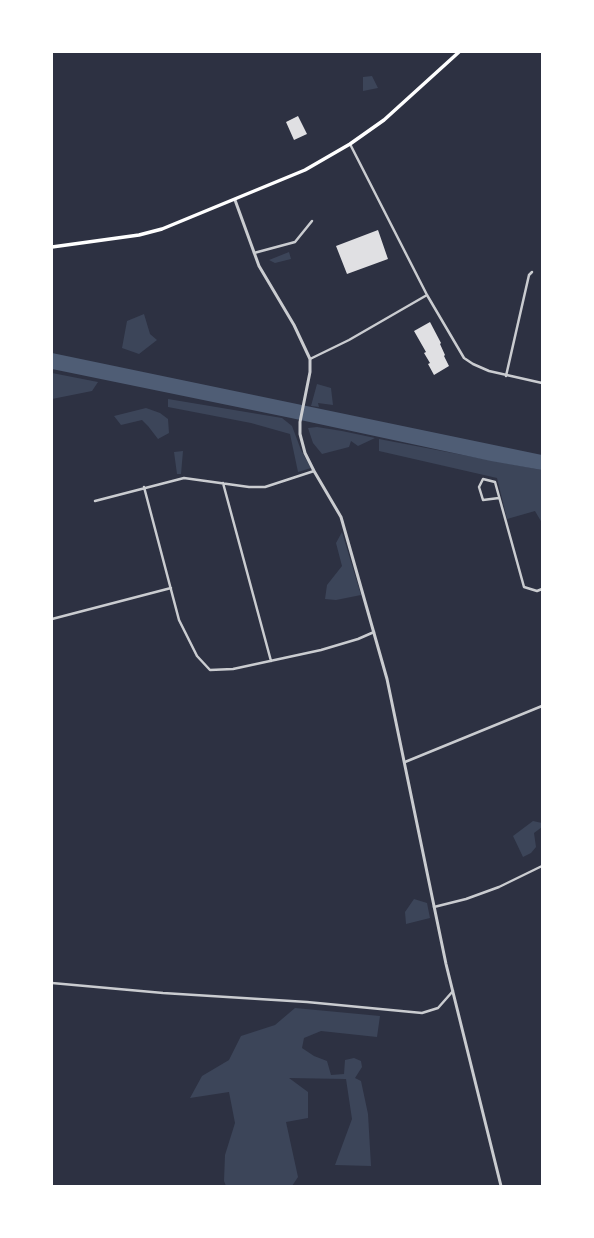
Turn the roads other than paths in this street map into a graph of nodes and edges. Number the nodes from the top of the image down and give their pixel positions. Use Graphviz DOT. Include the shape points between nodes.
graph roads {
  1 [pos="459,52"];
  2 [pos="350,144"];
  3 [pos="235,200"];
  4 [pos="312,221"];
  5 [pos="52,247"];
  6 [pos="254,253"];
  7 [pos="532,272"];
  8 [pos="427,295"];
  9 [pos="310,359"];
  10 [pos="506,376"];
  11 [pos="542,383"];
  12 [pos="314,472"];
  13 [pos="223,483"];
  14 [pos="144,487"];
  15 [pos="499,498"];
  16 [pos="95,501"];
  17 [pos="171,588"];
  18 [pos="542,589"];
  19 [pos="52,619"];
  20 [pos="374,632"];
  21 [pos="271,661"];
  22 [pos="542,706"];
  23 [pos="405,762"];
  24 [pos="542,866"];
  25 [pos="434,907"];
  26 [pos="52,983"];
  27 [pos="453,991"];
  28 [pos="501,1186"];
  1 -- 2 [label="main road" via="384,120"];
  2 -- 3 [label="main road" via="305,170"];
  2 -- 8 [label="street"];
  3 -- 5 [label="main road" via="167,227 139,235"];
  3 -- 6 [label="street"];
  4 -- 6 [label="street" via="295,242"];
  6 -- 9 [label="street"];
  7 -- 10 [label="street" via="529,275"];
  8 -- 9 [label="street" via="349,340"];
  8 -- 10 [label="street" via="464,358 489,371"];
  9 -- 12 [label="street" via="300,434"];
  10 -- 11 [label="street"];
  12 -- 13 [label="street" via="265,487"];
  12 -- 20 [label="street" via="341,517"];
  13 -- 14 [label="street" via="184,478"];
  13 -- 21 [label="street"];
  14 -- 16 [label="street"];
  14 -- 17 [label="street"];
  15 -- 15 [label="street" via="495,482 483,479 479,487 483,500"];
  15 -- 18 [label="street" via="524,586 533,590"];
  17 -- 19 [label="street"];
  17 -- 21 [label="street" via="187,639 197,656 210,670 233,669"];
  20 -- 21 [label="street" via="321,650"];
  20 -- 23 [label="street"];
  22 -- 23 [label="street"];
  23 -- 25 [label="street"];
  24 -- 25 [label="street" via="498,887"];
  25 -- 27 [label="street"];
  26 -- 27 [label="street" via="422,1013 438,1008"];
  27 -- 28 [label="street"];
}
